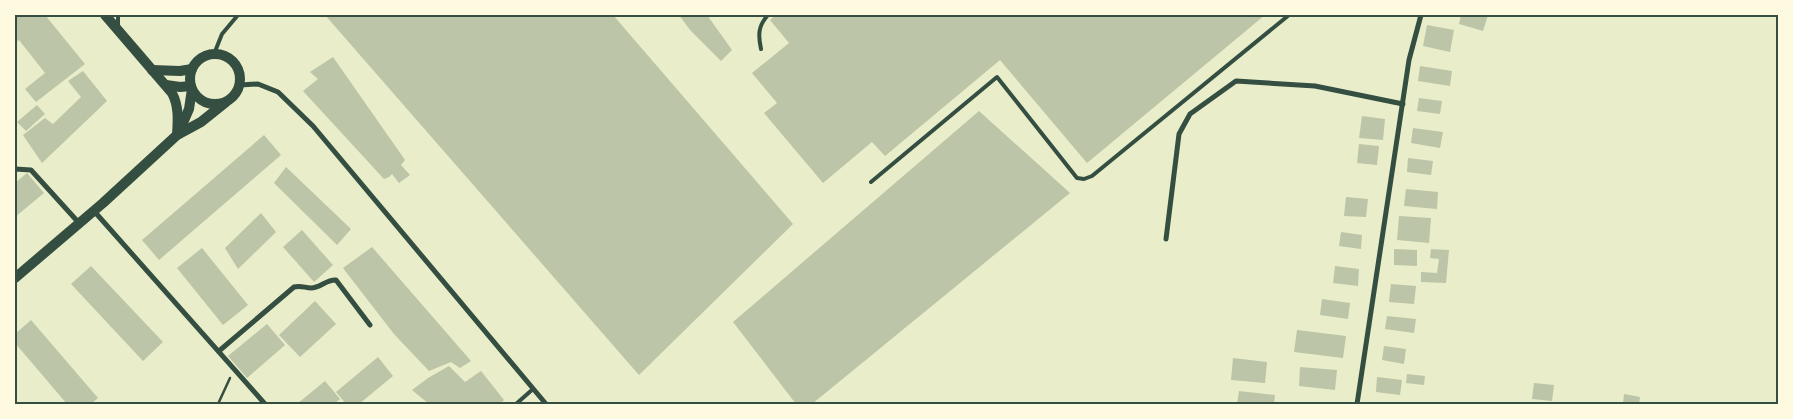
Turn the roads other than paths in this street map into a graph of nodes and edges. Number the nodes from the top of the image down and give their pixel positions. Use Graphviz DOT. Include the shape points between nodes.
graph roads {
  1 [pos="105,15"];
  2 [pos="118,15"];
  3 [pos="238,15"];
  4 [pos="768,15"];
  5 [pos="1288,15"];
  6 [pos="1421,15"];
  7 [pos="118,30"];
  8 [pos="761,49"];
  9 [pos="214,54"];
  10 [pos="192,69"];
  11 [pos="152,70"];
  12 [pos="166,85"];
  13 [pos="240,85"];
  14 [pos="191,87"];
  15 [pos="226,102"];
  16 [pos="1403,104"];
  17 [pos="177,135"];
  18 [pos="15,169"];
  19 [pos="871,182"];
  20 [pos="94,211"];
  21 [pos="79,223"];
  22 [pos="1166,239"];
  23 [pos="15,278"];
  24 [pos="370,325"];
  25 [pos="219,351"];
  26 [pos="533,389"];
  27 [pos="265,404"];
  28 [pos="516,404"];
  29 [pos="546,404"];
  30 [pos="1356,404"];
  1 -- 7 [label="main road"];
  2 -- 7 [label="lane"];
  3 -- 9 [label="lane" via="222,34"];
  4 -- 8 [label="lane" via="758,36"];
  5 -- 19 [label="lane" via="1092,176 1077,178 997,77"];
  6 -- 16 [label="street" via="1409,60"];
  7 -- 11 [label="main road"];
  9 -- 10 [label="main road" via="201,58"];
  9 -- 13 [label="main road" via="235,62"];
  10 -- 11 [label="main road"];
  10 -- 14 [label="main road"];
  11 -- 12 [label="main road"];
  12 -- 14 [label="main road"];
  12 -- 17 [label="main road" via="176,100"];
  13 -- 15 [label="main road"];
  13 -- 26 [label="street" via="258,84 278,92 313,126"];
  14 -- 15 [label="main road" via="202,101"];
  14 -- 17 [label="main road" via="189,109"];
  15 -- 17 [label="main road" via="201,122"];
  16 -- 22 [label="street" via="1315,86 1236,81 1190,114 1179,134"];
  16 -- 30 [label="street"];
  17 -- 20 [label="main road"];
  18 -- 21 [label="street" via="31,170"];
  20 -- 21 [label="main road"];
  20 -- 25 [label="street"];
  21 -- 23 [label="main road"];
  24 -- 25 [label="street" via="336,280 311,288 300,285"];
  25 -- 27 [label="street"];
  26 -- 28 [label="lane"];
  26 -- 29 [label="street"];
}
